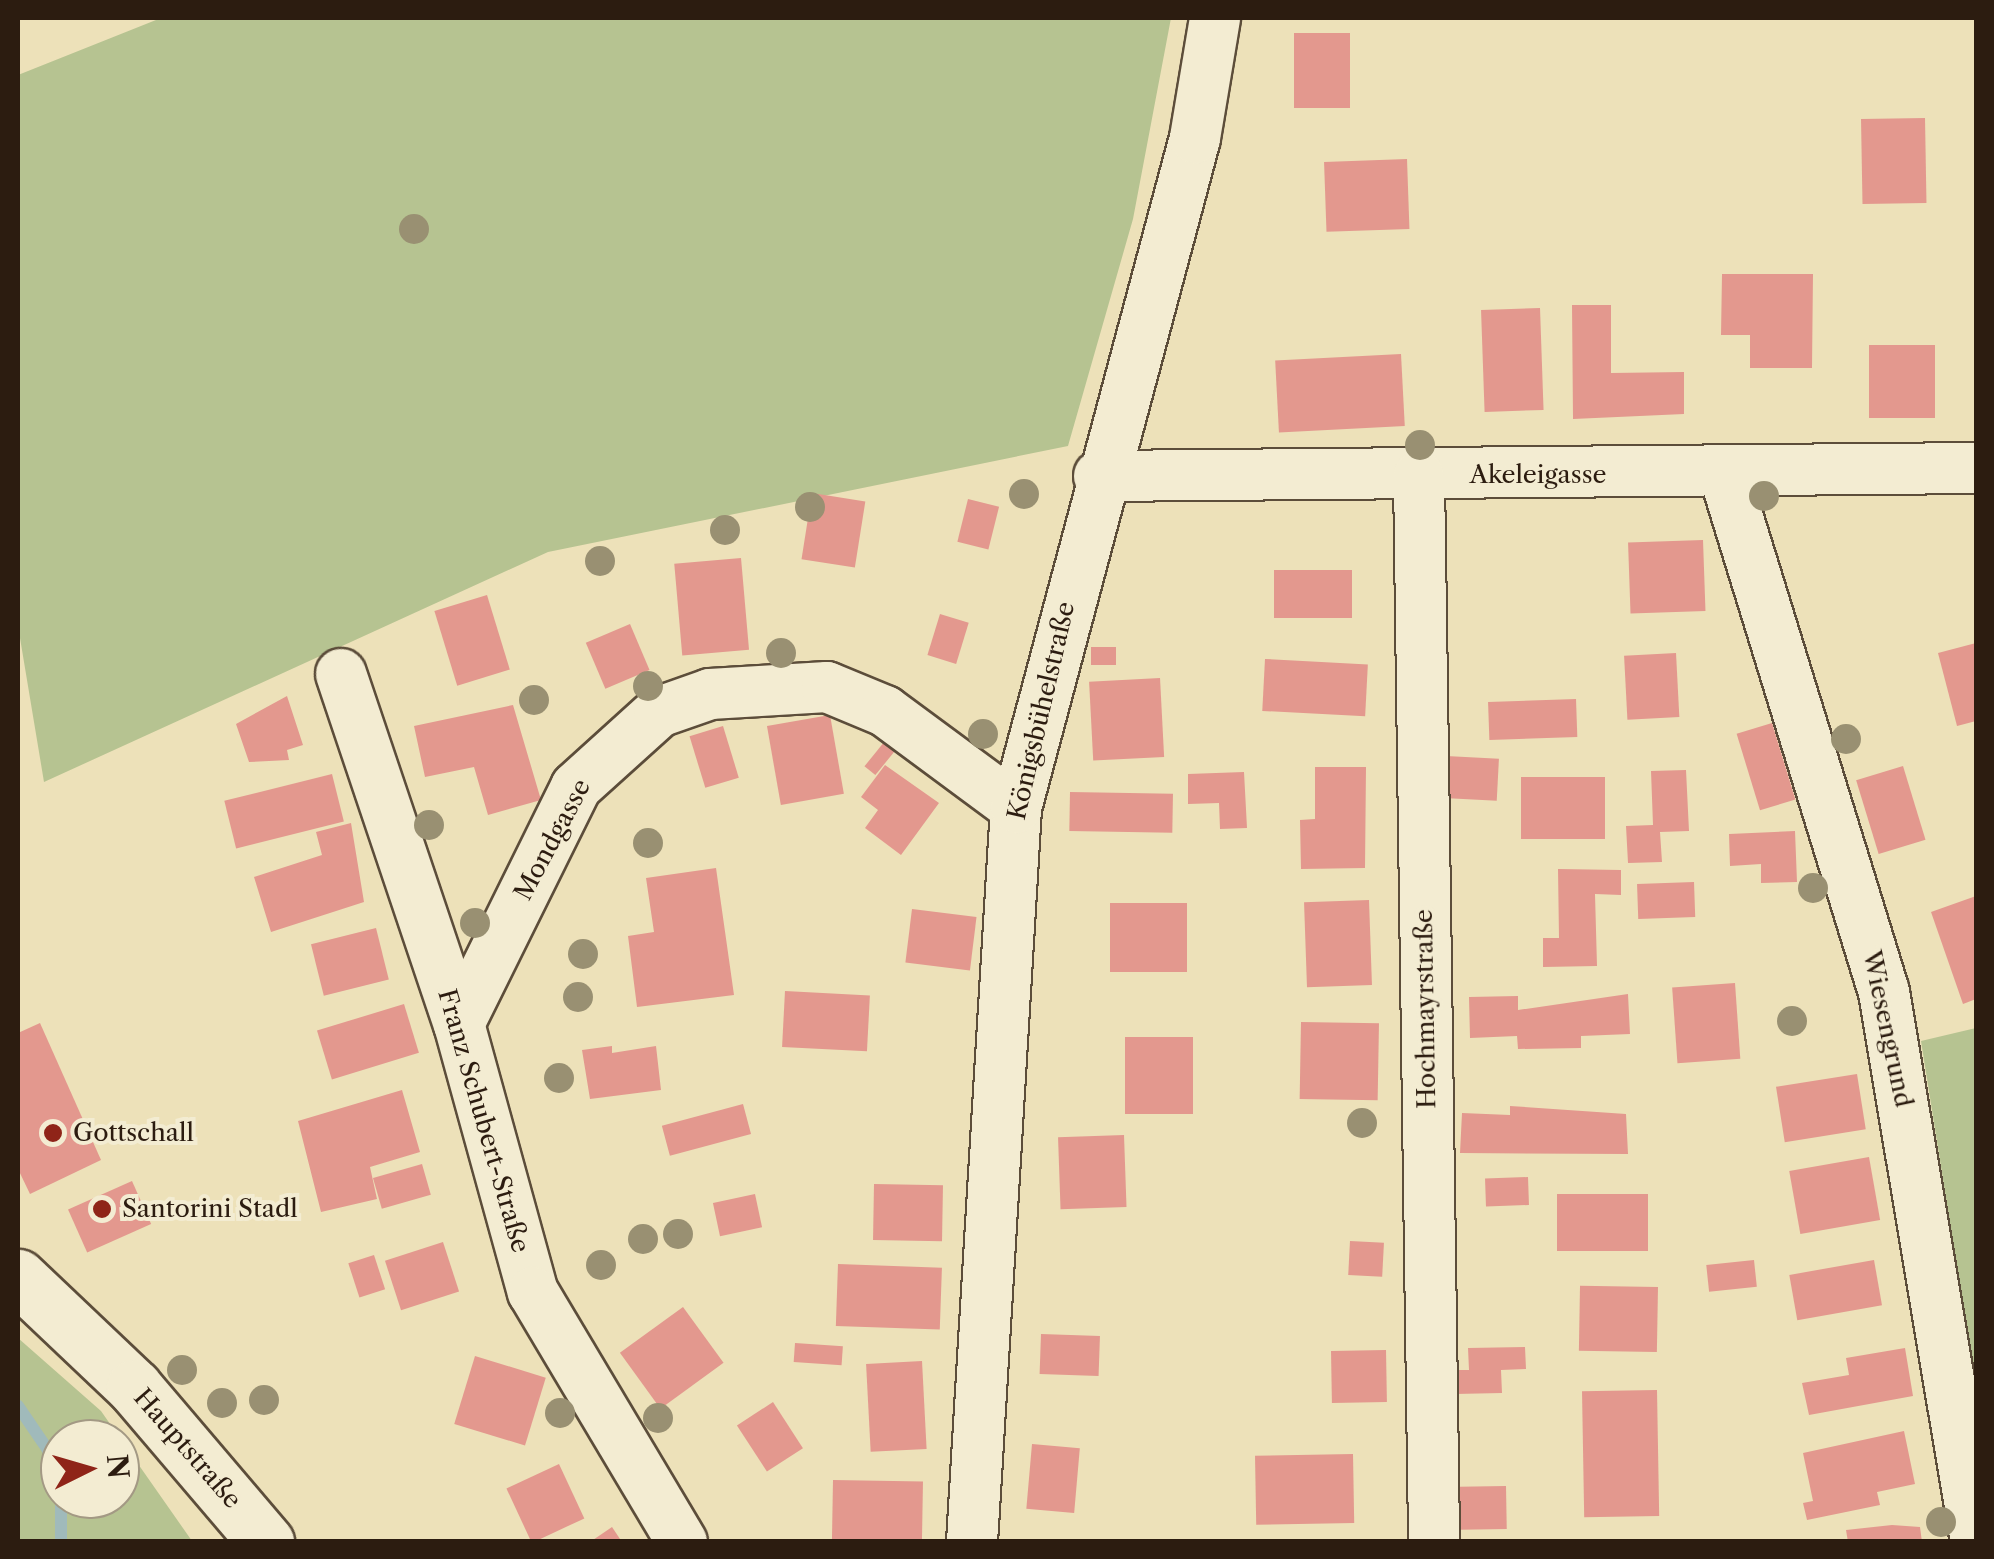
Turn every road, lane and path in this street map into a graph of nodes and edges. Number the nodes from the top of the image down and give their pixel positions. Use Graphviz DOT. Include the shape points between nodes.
graph roads {
  1 [pos="1215,18"];
  2 [pos="1976,468"];
  3 [pos="1724,473"];
  4 [pos="1099,476"];
  5 [pos="1419,476"];
  6 [pos="340,674"];
  7 [pos="1016,808"];
  8 [pos="460,1024"];
  9 [pos="18,1277"];
  10 [pos="266,1542"];
  11 [pos="682,1542"];
  12 [pos="972,1542"];
  13 [pos="1434,1542"];
  14 [pos="1976,1542"];
  1 -- 4 [label="street, Königsbühelstraße" via="1195,138"];
  2 -- 3 [label="street, Akeleigasse"];
  3 -- 5 [label="street, Akeleigasse"];
  3 -- 14 [label="street, Wiesengrund" via="1884,992"];
  4 -- 5 [label="street, Akeleigasse"];
  4 -- 7 [label="street, Königsbühelstraße"];
  5 -- 13 [label="street, Hochmayrstraße"];
  6 -- 8 [label="street, Franz Schubert-Straße"];
  7 -- 8 [label="street, Mondgasse" via="885,711 828,687 710,694 660,712 576,788"];
  7 -- 12 [label="street, Königsbühelstraße"];
  8 -- 11 [label="street, Franz Schubert-Straße" via="533,1292"];
  9 -- 10 [label="main road, Hauptstraße" via="134,1387"];
}
